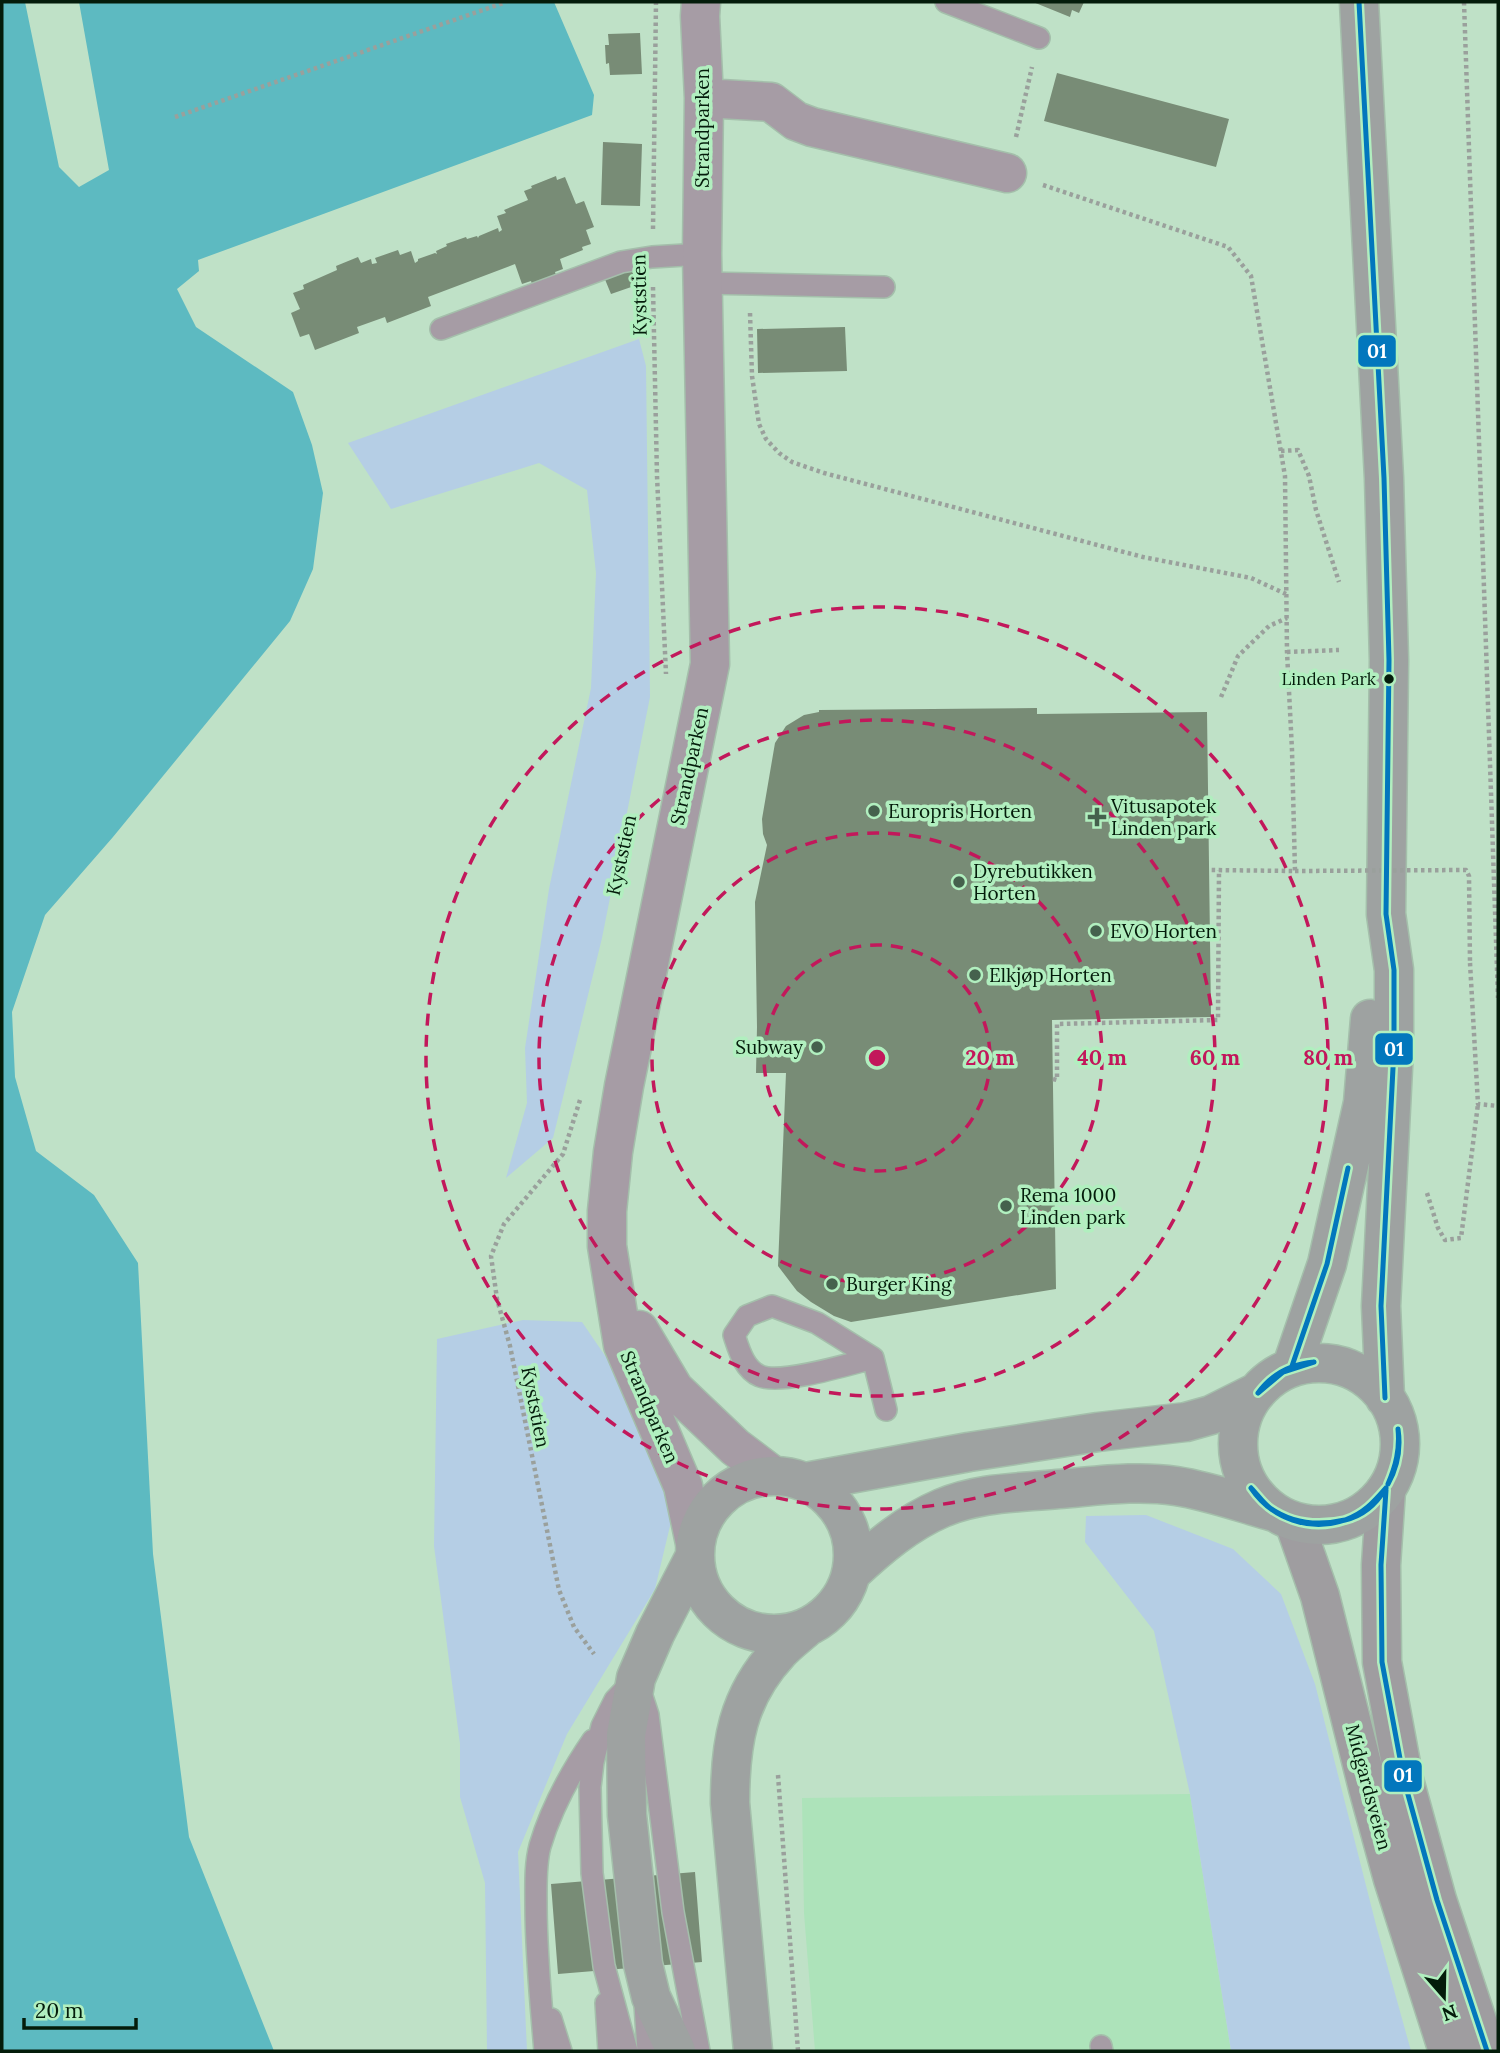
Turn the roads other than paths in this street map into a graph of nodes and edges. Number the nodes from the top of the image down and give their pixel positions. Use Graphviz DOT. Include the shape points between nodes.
graph roads {
  1 [pos="701,2"];
  2 [pos="946,2"];
  3 [pos="1359,2"];
  4 [pos="1039,38"];
  5 [pos="704,98"];
  6 [pos="1007,173"];
  7 [pos="703,269"];
  8 [pos="884,287"];
  9 [pos="441,329"];
  10 [pos="1386,914"];
  11 [pos="612,1270"];
  12 [pos="873,1358"];
  13 [pos="1292,1366"];
  14 [pos="1257,1392"];
  15 [pos="1385,1398"];
  16 [pos="886,1410"];
  17 [pos="789,1479"];
  18 [pos="1386,1490"];
  19 [pos="1284,1517"];
  20 [pos="695,1550"];
  21 [pos="851,1573"];
  22 [pos="807,1627"];
  23 [pos="636,1678"];
  24 [pos="602,1726"];
  25 [pos="604,1966"];
  26 [pos="539,1976"];
  27 [pos="647,1980"];
  28 [pos="690,2004"];
  29 [pos="545,2051"];
  30 [pos="561,2051"];
  31 [pos="608,2051"];
  32 [pos="627,2051"];
  33 [pos="648,2051"];
  34 [pos="663,2051"];
  35 [pos="676,2051"];
  36 [pos="699,2051"];
  37 [pos="709,2051"];
  38 [pos="752,2051"];
  39 [pos="1448,2051"];
  40 [pos="1487,2051"];
  1 -- 5 [label="street, Strandparken"];
  2 -- 4 [label="lane"];
  3 -- 10 [label="highway" via="1384,478 1389,660"];
  5 -- 6 [label="street" via="771,102 812,127"];
  5 -- 7 [label="street, Strandparken"];
  7 -- 8 [label="lane" via="750,284"];
  7 -- 9 [label="lane" via="652,257 621,262"];
  7 -- 11 [label="street, Strandparken" via="710,664 613,1152 607,1222"];
  10 -- 13 [label="highway" via="1376,942 1363,1103 1327,1264"];
  10 -- 15 [label="highway" via="1394,970 1394,1048 1381,1306"];
  11 -- 17 [label="street, Strandparken" via="640,1332 674,1389 735,1447"];
  11 -- 20 [label="street, Strandparken" via="623,1345 683,1486"];
  12 -- 12 [label="lane" via="810,1374 760,1376 743,1361 734,1335 747,1316 772,1306 817,1323"];
  12 -- 16 [label="lane"];
  13 -- 14 [label="highway"];
  13 -- 15 [label="highway" via="1329,1362 1372,1383"];
  14 -- 17 [label="highway" via="1186,1422"];
  14 -- 19 [label="highway" via="1241,1422 1239,1456 1250,1488"];
  15 -- 18 [label="highway" via="1399,1434 1395,1472"];
  17 -- 20 [label="highway" via="756,1477 721,1495 700,1524"];
  17 -- 21 [label="highway" via="826,1495 839,1509 853,1545"];
  18 -- 19 [label="highway" via="1358,1516 1330,1525"];
  18 -- 40 [label="main road, Midgardsveien" via="1382,1662 1404,1780 1437,1900"];
  19 -- 21 [label="highway" via="1187,1488 1138,1482 977,1496 913,1523"];
  19 -- 39 [label="main road, Midgardsveien" via="1320,1596 1393,1879"];
  20 -- 22 [label="highway" via="704,1594 720,1614 737,1625 770,1634"];
  20 -- 23 [label="highway"];
  21 -- 22 [label="highway" via="839,1600"];
  22 -- 38 [label="highway" via="765,1669 742,1708 735,1733 730,1802"];
  23 -- 24 [label="lane" via="615,1700"];
  23 -- 27 [label="highway" via="626,1735 626,1788"];
  23 -- 28 [label="lane" via="648,1716 673,1912"];
  24 -- 25 [label="lane" via="593,1762 590,1819"];
  24 -- 26 [label="lane" via="567,1782 539,1848"];
  25 -- 31 [label="lane"];
  25 -- 32 [label="lane"];
  26 -- 29 [label="lane"];
  26 -- 30 [label="lane"];
  27 -- 33 [label="lane"];
  27 -- 34 [label="lane"];
  27 -- 35 [label="highway"];
  28 -- 36 [label="lane"];
  28 -- 37 [label="lane"];
}
